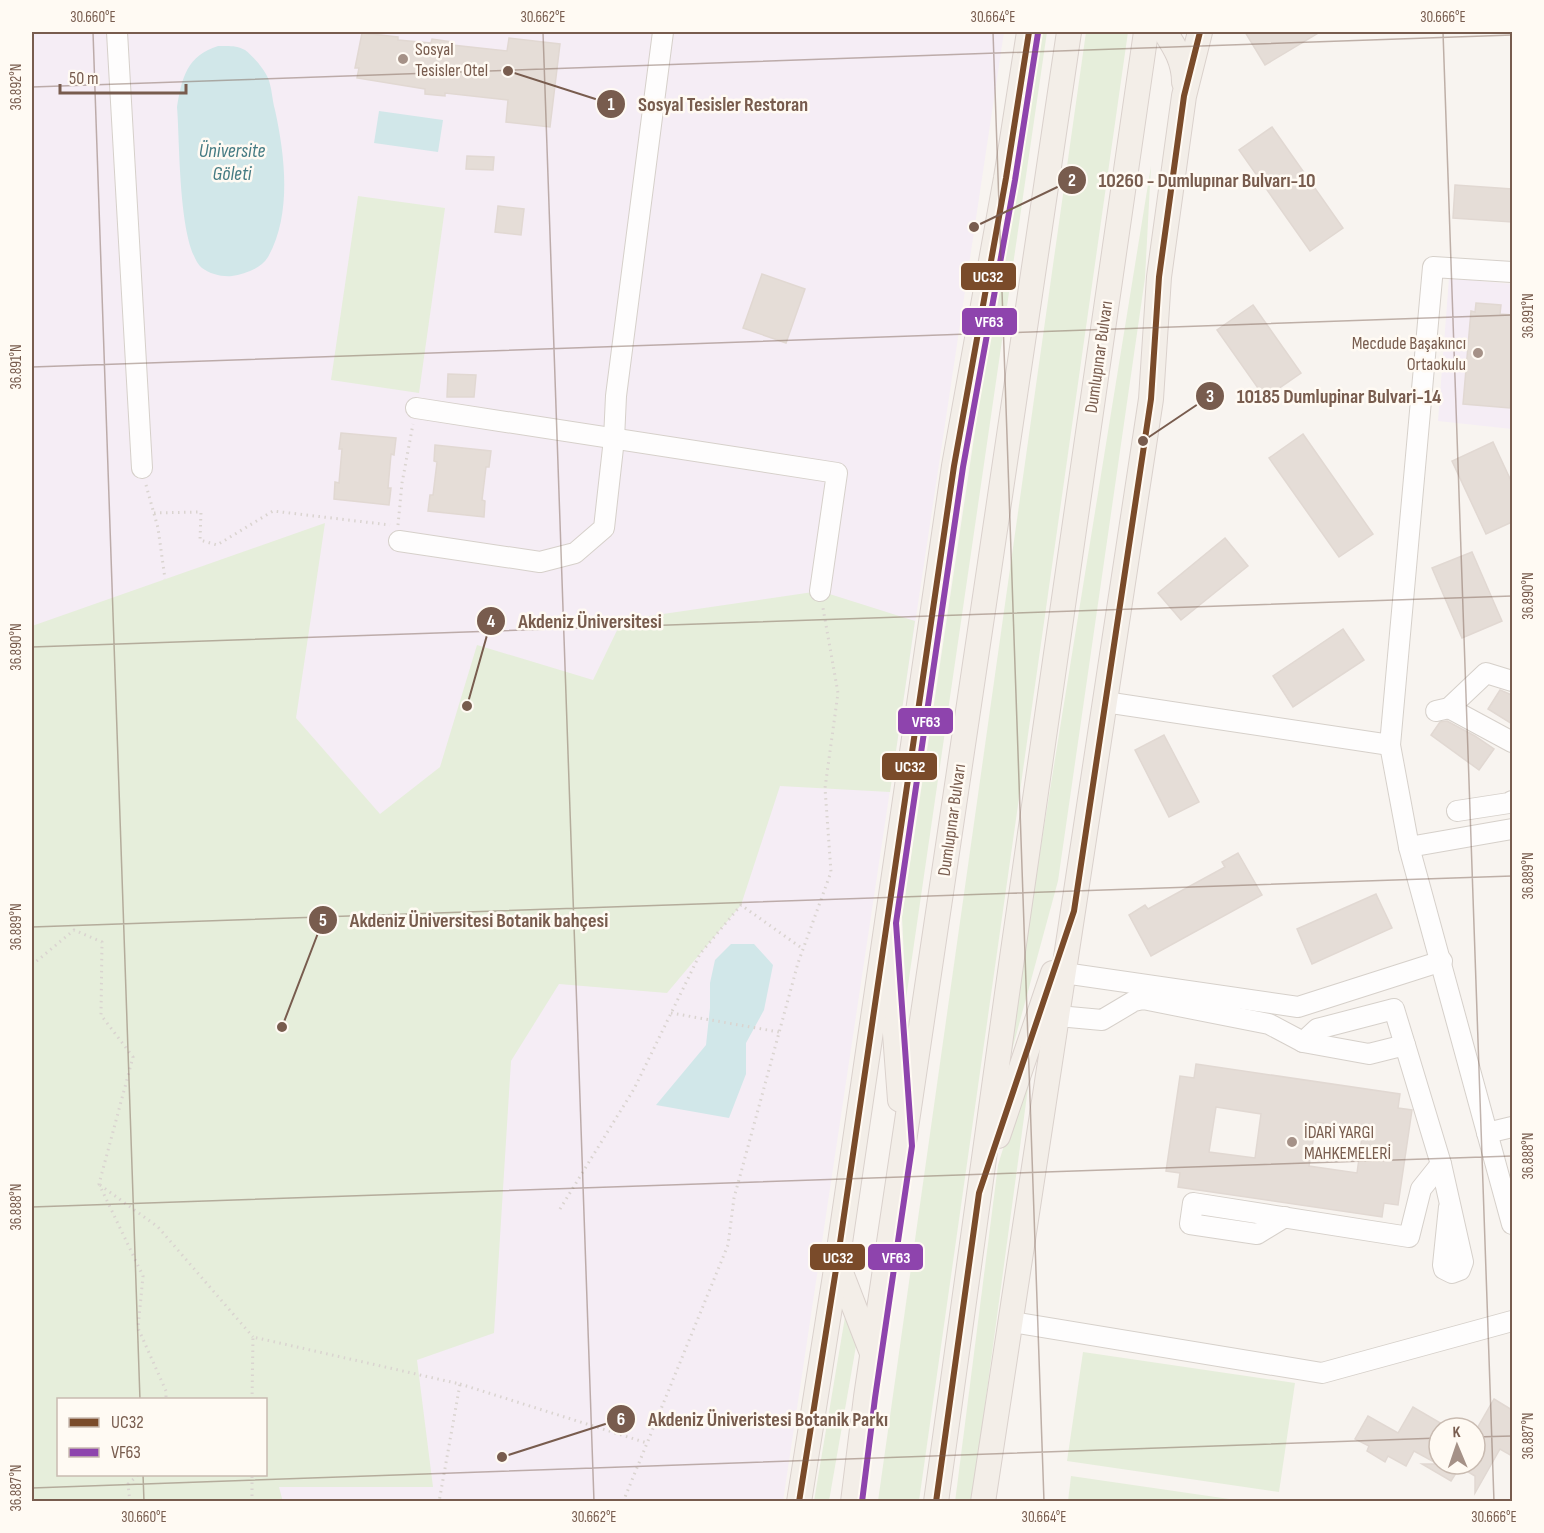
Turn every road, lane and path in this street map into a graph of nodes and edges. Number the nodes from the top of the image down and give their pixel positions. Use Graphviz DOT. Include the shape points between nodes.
graph roads {
  1 [pos="117,32"];
  2 [pos="663,32"];
  3 [pos="1029,32"];
  4 [pos="1041,32"];
  5 [pos="1069,32"];
  6 [pos="1146,32"];
  7 [pos="1165,32"];
  8 [pos="1200,32"];
  9 [pos="1025,56"];
  10 [pos="1184,96"];
  11 [pos="1512,272"];
  12 [pos="416,408"];
  13 [pos="614,439"];
  14 [pos="142,468"];
  15 [pos="154,513"];
  16 [pos="398,533"];
  17 [pos="165,579"];
  18 [pos="820,591"];
  19 [pos="1512,681"];
  20 [pos="1105,702"];
  21 [pos="1512,742"];
  22 [pos="1390,745"];
  23 [pos="1512,801"];
  24 [pos="1456,811"];
  25 [pos="1512,830"];
  26 [pos="1409,847"];
  27 [pos="1074,911"];
  28 [pos="887,923"];
  29 [pos="803,949"];
  30 [pos="1442,961"];
  31 [pos="32,965"];
  32 [pos="1064,973"];
  33 [pos="671,1013"];
  34 [pos="1058,1016"];
  35 [pos="779,1032"];
  36 [pos="1303,1042"];
  37 [pos="1405,1045"];
  38 [pos="1512,1127"];
  39 [pos="1487,1133"];
  40 [pos="903,1146"];
  41 [pos="1441,1164"];
  42 [pos="99,1184"];
  43 [pos="979,1193"];
  44 [pos="1449,1207"];
  45 [pos="560,1209"];
  46 [pos="1285,1218"];
  47 [pos="1512,1224"];
  48 [pos="837,1263"];
  49 [pos="1512,1321"];
  50 [pos="1012,1322"];
  51 [pos="253,1337"];
  52 [pos="873,1354"];
  53 [pos="460,1384"];
  54 [pos="166,1398"];
  55 [pos="252,1398"];
  56 [pos="647,1443"];
  57 [pos="137,1476"];
  58 [pos="252,1476"];
  59 [pos="130,1502"];
  60 [pos="252,1502"];
  61 [pos="439,1502"];
  62 [pos="623,1502"];
  63 [pos="799,1502"];
  64 [pos="853,1502"];
  65 [pos="936,1502"];
  66 [pos="983,1502"];
  1 -- 14 [label="street"];
  2 -- 13 [label="street" via="616,396"];
  3 -- 9 [label="main road"];
  4 -- 9 [label="main road"];
  5 -- 40 [label="main road, Dumlupınar Bulvarı"];
  6 -- 43 [label="main road, Dumlupınar Bulvarı"];
  7 -- 10 [label="main road" via="1177,50 1184,72"];
  8 -- 10 [label="main road"];
  9 -- 28 [label="main road" via="954,466"];
  10 -- 20 [label="main road" via="1159,277 1151,399"];
  11 -- 22 [label="street" via="1434,267"];
  12 -- 13 [label="street"];
  12 -- 16 [label="path" via="402,483"];
  13 -- 16 [label="street" via="604,528 576,553 540,562"];
  13 -- 18 [label="street" via="837,473"];
  14 -- 15 [label="path"];
  15 -- 16 [label="path" via="201,512 200,540 217,545 273,511"];
  15 -- 17 [label="path"];
  18 -- 29 [label="path" via="838,693 825,788 831,872"];
  19 -- 21 [label="street" via="1486,673 1443,709"];
  20 -- 22 [label="street"];
  20 -- 27 [label="main road"];
  22 -- 26 [label="street"];
  23 -- 24 [label="street"];
  25 -- 26 [label="street"];
  26 -- 30 [label="street"];
  27 -- 32 [label="main road"];
  27 -- 43 [label="main road"];
  28 -- 40 [label="main road"];
  28 -- 48 [label="main road"];
  29 -- 33 [label="path" via="741,905 700,954"];
  29 -- 35 [label="path"];
  30 -- 32 [label="street" via="1298,1007"];
  30 -- 39 [label="street"];
  31 -- 42 [label="path" via="74,930 102,942 101,1015 133,1058"];
  32 -- 34 [label="main road"];
  33 -- 35 [label="path"];
  33 -- 45 [label="path" via="634,1089"];
  34 -- 36 [label="street" via="1102,1020 1143,999 1269,1024"];
  34 -- 50 [label="main road"];
  35 -- 56 [label="path" via="734,1198 728,1245"];
  36 -- 37 [label="street" via="1369,1054"];
  36 -- 37 [label="street" via="1317,1029 1394,1009"];
  37 -- 41 [label="street"];
  38 -- 39 [label="street"];
  39 -- 47 [label="street"];
  40 -- 52 [label="main road, Dumlupınar Bulvarı"];
  41 -- 44 [label="street"];
  41 -- 46 [label="street" via="1421,1189 1409,1237"];
  42 -- 51 [label="path" via="158,1227"];
  42 -- 54 [label="path" via="143,1276 138,1328"];
  43 -- 65 [label="main road, Dumlupınar Bulvarı"];
  48 -- 52 [label="main road"];
  48 -- 63 [label="main road"];
  49 -- 50 [label="street" via="1322,1373"];
  50 -- 66 [label="main road"];
  51 -- 53 [label="path"];
  51 -- 55 [label="path"];
  52 -- 64 [label="main road, Dumlupınar Bulvarı"];
  53 -- 56 [label="path"];
  53 -- 61 [label="path"];
  56 -- 62 [label="path"];
  57 -- 59 [label="path" via="128,1484"];
  58 -- 60 [label="path"];
}
